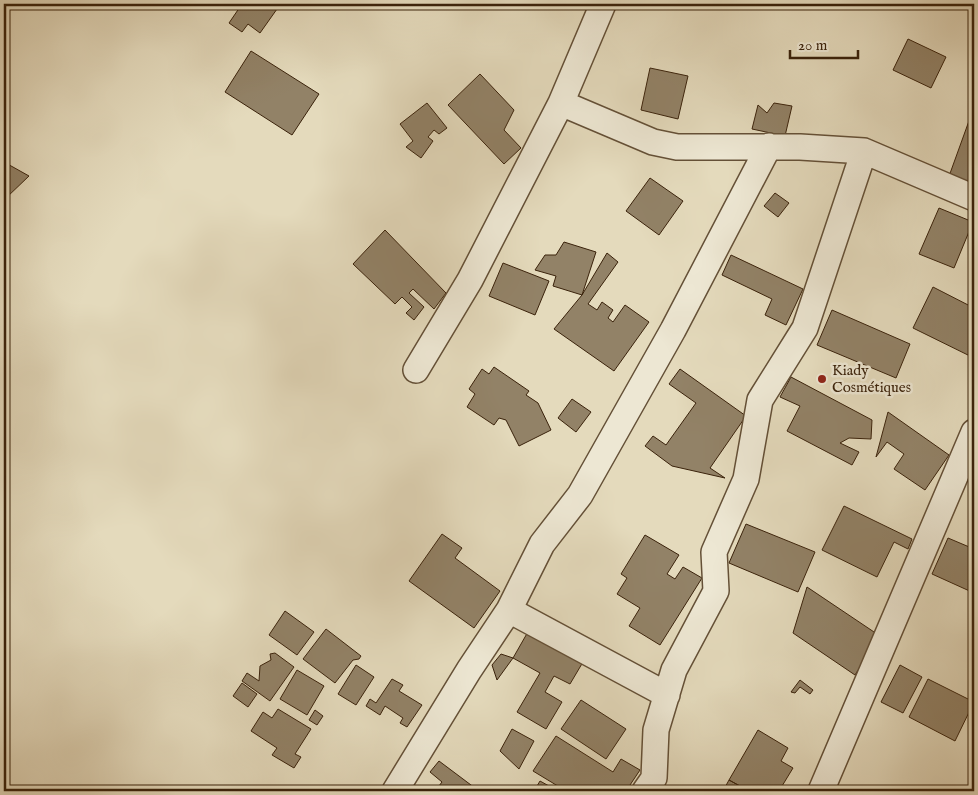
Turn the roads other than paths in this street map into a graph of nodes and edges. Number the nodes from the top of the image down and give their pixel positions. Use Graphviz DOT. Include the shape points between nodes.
graph roads {
  1 [pos="603,4"];
  2 [pos="561,103"];
  3 [pos="768,146"];
  4 [pos="864,152"];
  5 [pos="974,198"];
  6 [pos="416,370"];
  7 [pos="974,432"];
  8 [pos="509,610"];
  9 [pos="667,695"];
  10 [pos="656,787"];
  11 [pos="396,791"];
  12 [pos="821,791"];
  1 -- 2 [label="street"];
  2 -- 3 [label="street" via="653,142 677,147"];
  2 -- 6 [label="street" via="470,280"];
  3 -- 4 [label="street"];
  3 -- 8 [label="street" via="668,339 580,496 542,544"];
  4 -- 5 [label="street"];
  4 -- 9 [label="street" via="805,328 760,400 746,480 714,552 716,591 674,670"];
  7 -- 12 [label="street"];
  8 -- 9 [label="street"];
  8 -- 11 [label="street"];
  9 -- 10 [label="street" via="656,730"];
}
